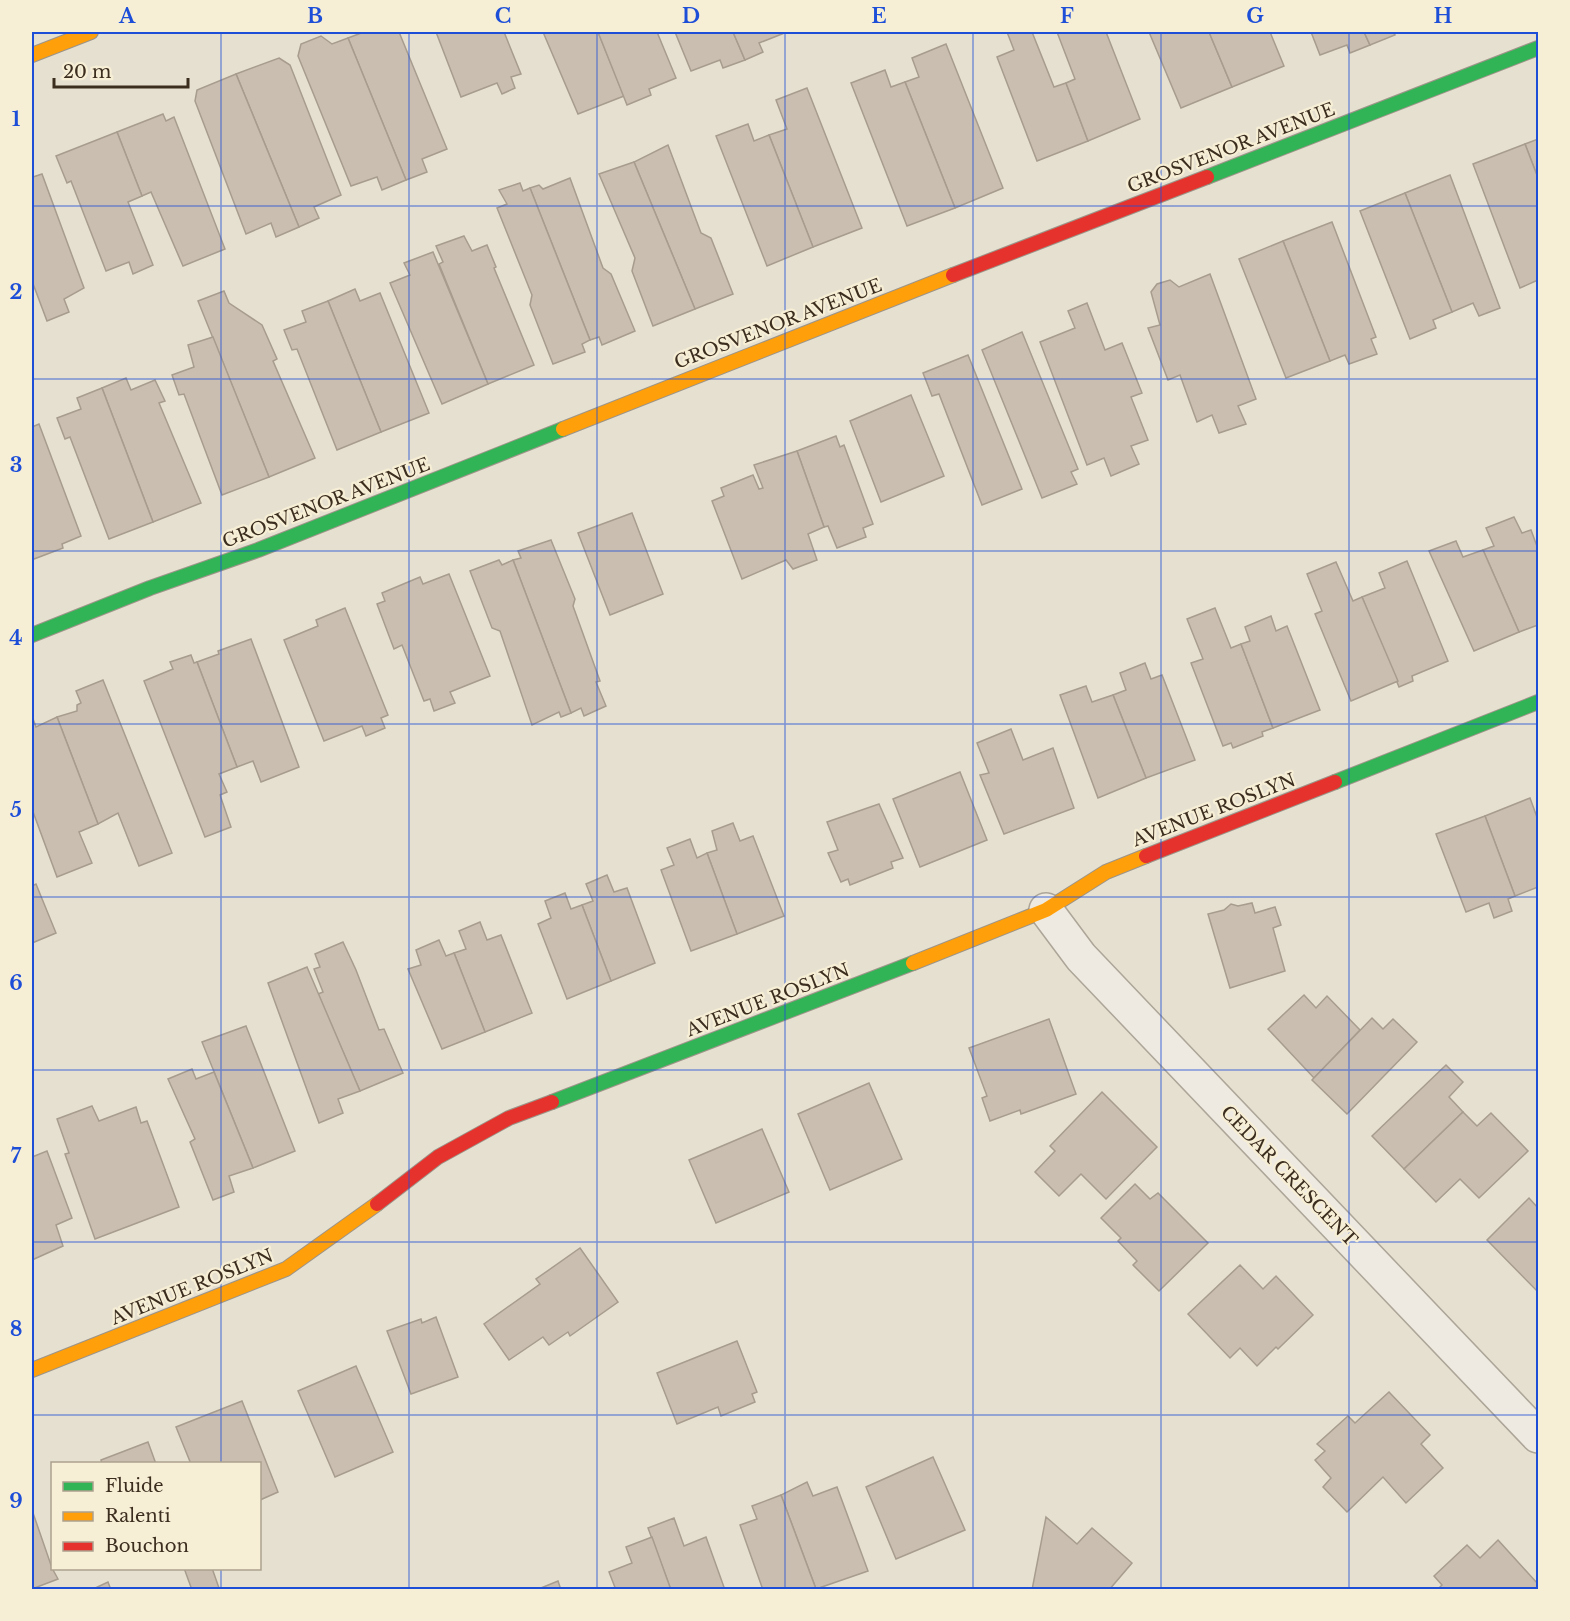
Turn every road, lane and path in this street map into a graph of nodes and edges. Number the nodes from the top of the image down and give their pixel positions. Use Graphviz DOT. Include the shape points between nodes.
graph roads {
  1 [pos="91,32"];
  2 [pos="1539,48"];
  3 [pos="32,55"];
  4 [pos="32,635"];
  5 [pos="1539,702"];
  6 [pos="1046,910"];
  7 [pos="32,1370"];
  8 [pos="1539,1436"];
  1 -- 3 [label="street"];
  2 -- 4 [label="street, GROSVENOR AVENUE"];
  5 -- 6 [label="street, AVENUE ROSLYN" via="1106,872"];
  6 -- 7 [label="street, AVENUE ROSLYN" via="509,1118 438,1157 286,1269"];
  6 -- 8 [label="street, CEDAR CRESCENT" via="1081,957"];
}
